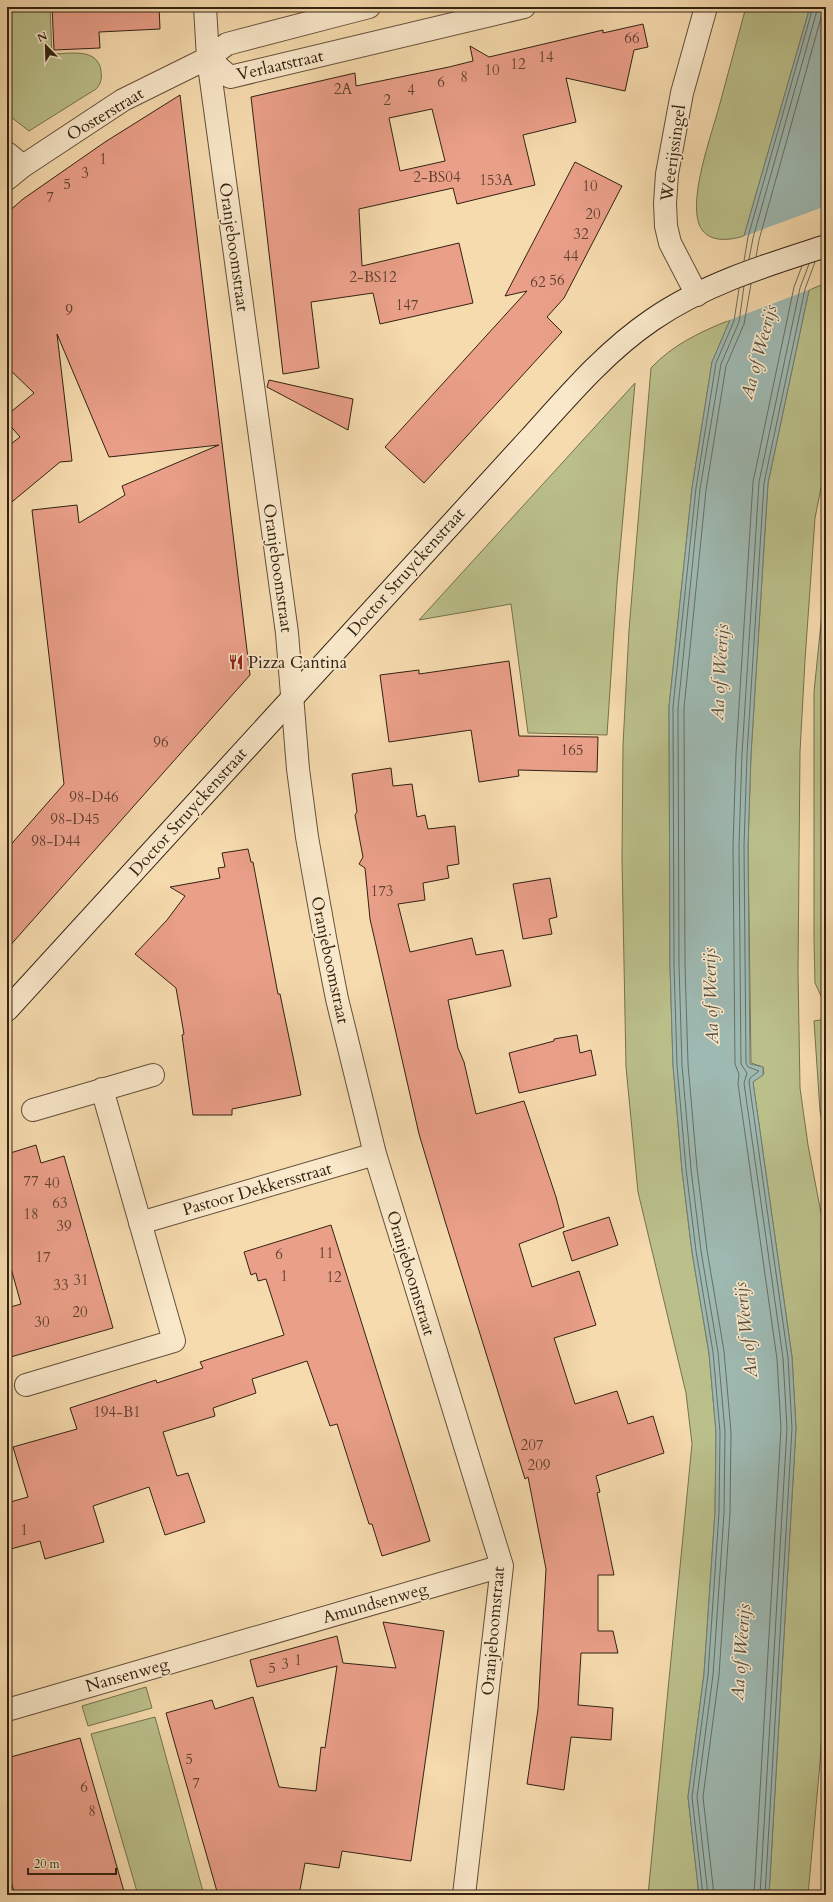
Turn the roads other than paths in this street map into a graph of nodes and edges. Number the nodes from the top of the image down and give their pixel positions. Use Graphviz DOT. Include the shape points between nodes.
graph roads {
  1 [pos="205,7"];
  2 [pos="369,7"];
  3 [pos="524,7"];
  4 [pos="706,7"];
  5 [pos="208,58"];
  6 [pos="12,166"];
  7 [pos="826,246"];
  8 [pos="697,295"];
  9 [pos="292,698"];
  10 [pos="7,1010"];
  11 [pos="153,1074"];
  12 [pos="102,1089"];
  13 [pos="33,1110"];
  14 [pos="375,1154"];
  15 [pos="140,1223"];
  16 [pos="26,1385"];
  17 [pos="502,1566"];
  18 [pos="248,1640"];
  19 [pos="7,1710"];
  20 [pos="464,1895"];
  1 -- 5 [label="street, Oranjeboomstraat"];
  2 -- 5 [label="street, Verlaatstraat" via="227,44"];
  3 -- 5 [label="street, Verlaatstraat" via="230,77"];
  4 -- 8 [label="street, Weerijssingel" via="682,93 666,174 664,204 670,243"];
  5 -- 6 [label="street, Oosterstraat" via="123,100"];
  5 -- 9 [label="street, Oranjeboomstraat" via="287,633"];
  7 -- 8 [label="street, Doctor Struyckenstraat"];
  8 -- 9 [label="street, Doctor Struyckenstraat" via="676,305 634,333 581,382"];
  9 -- 10 [label="street, Doctor Struyckenstraat"];
  9 -- 14 [label="street, Oranjeboomstraat" via="298,769 315,888 337,999"];
  11 -- 12 [label="street"];
  12 -- 13 [label="street"];
  12 -- 15 [label="street"];
  14 -- 15 [label="street, Pastoor Dekkersstraat"];
  14 -- 17 [label="street, Oranjeboomstraat"];
  15 -- 16 [label="street" via="174,1341"];
  17 -- 18 [label="street, Amundsenweg"];
  17 -- 20 [label="street, Oranjeboomstraat"];
  18 -- 19 [label="street, Nansenweg"];
}
